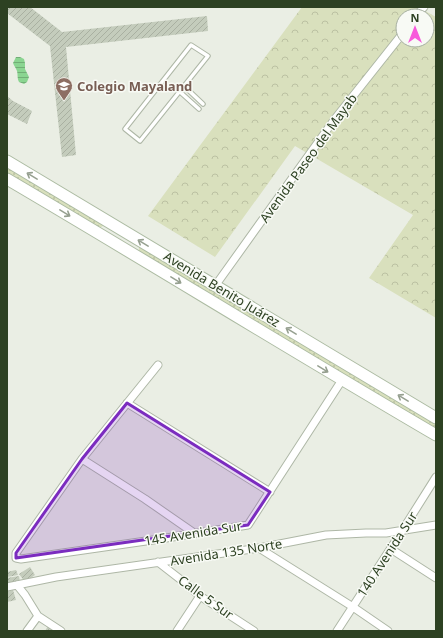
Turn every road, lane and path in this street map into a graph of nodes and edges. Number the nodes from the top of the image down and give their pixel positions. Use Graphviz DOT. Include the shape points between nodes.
graph roads {
  1 [pos="395,43"];
  2 [pos="184,86"];
  3 [pos="179,91"];
  4 [pos="203,104"];
  5 [pos="199,109"];
  6 [pos="7,161"];
  7 [pos="7,178"];
  8 [pos="215,286"];
  9 [pos="158,365"];
  10 [pos="342,380"];
  11 [pos="128,403"];
  12 [pos="436,418"];
  13 [pos="436,435"];
  14 [pos="82,459"];
  15 [pos="436,477"];
  16 [pos="270,492"];
  17 [pos="436,525"];
  18 [pos="402,531"];
  19 [pos="194,533"];
  20 [pos="259,548"];
  21 [pos="391,549"];
  22 [pos="158,562"];
  23 [pos="436,578"];
  24 [pos="17,585"];
  25 [pos="7,587"];
  26 [pos="200,596"];
  27 [pos="353,607"];
  28 [pos="38,616"];
  29 [pos="27,631"];
  30 [pos="61,631"];
  31 [pos="177,631"];
  32 [pos="254,631"];
  33 [pos="337,631"];
  34 [pos="388,631"];
  1 -- 8 [label="street, Avenida Paseo del Mayab" via="334,120"];
  2 -- 3 [label="lane"];
  2 -- 3 [label="lane" via="208,56 191,45 125,130 140,141"];
  2 -- 4 [label="lane"];
  3 -- 5 [label="lane"];
  8 -- 6 [label="main road, Avenida Benito Juárez, one-way"];
  7 -- 10 [label="main road, Avenida Benito Juárez, one-way"];
  12 -- 8 [label="main road, Avenida Benito Juárez, one-way"];
  9 -- 11 [label="street"];
  10 -- 13 [label="main road, Avenida Benito Juárez"];
  10 -- 16 [label="street, 145 Avenida Sur"];
  11 -- 14 [label="street"];
  11 -- 16 [label="street"];
  14 -- 19 [label="street"];
  14 -- 19 [label="street, 145 Avenida Sur" via="16,553 16,558"];
  15 -- 18 [label="street, 140 Avenida Sur"];
  16 -- 19 [label="street, 145 Avenida Sur" via="248,525"];
  17 -- 18 [label="street, Avenida 135 Norte"];
  18 -- 20 [label="street, Avenida 135 Norte" via="386,534 326,535"];
  18 -- 21 [label="street, 140 Avenida Sur"];
  20 -- 22 [label="street, Avenida 135 Norte"];
  20 -- 27 [label="street"];
  21 -- 23 [label="street"];
  21 -- 27 [label="street, 140 Avenida Sur"];
  22 -- 24 [label="street, Avenida 135 Norte"];
  22 -- 26 [label="street, Calle 5 Sur"];
  24 -- 25 [label="street, Avenida 135 Norte"];
  24 -- 28 [label="street"];
  26 -- 31 [label="street"];
  26 -- 32 [label="street, Calle 5 Sur"];
  27 -- 33 [label="street, 140 Avenida Sur"];
  27 -- 34 [label="street"];
  28 -- 29 [label="street"];
  28 -- 30 [label="street"];
}
